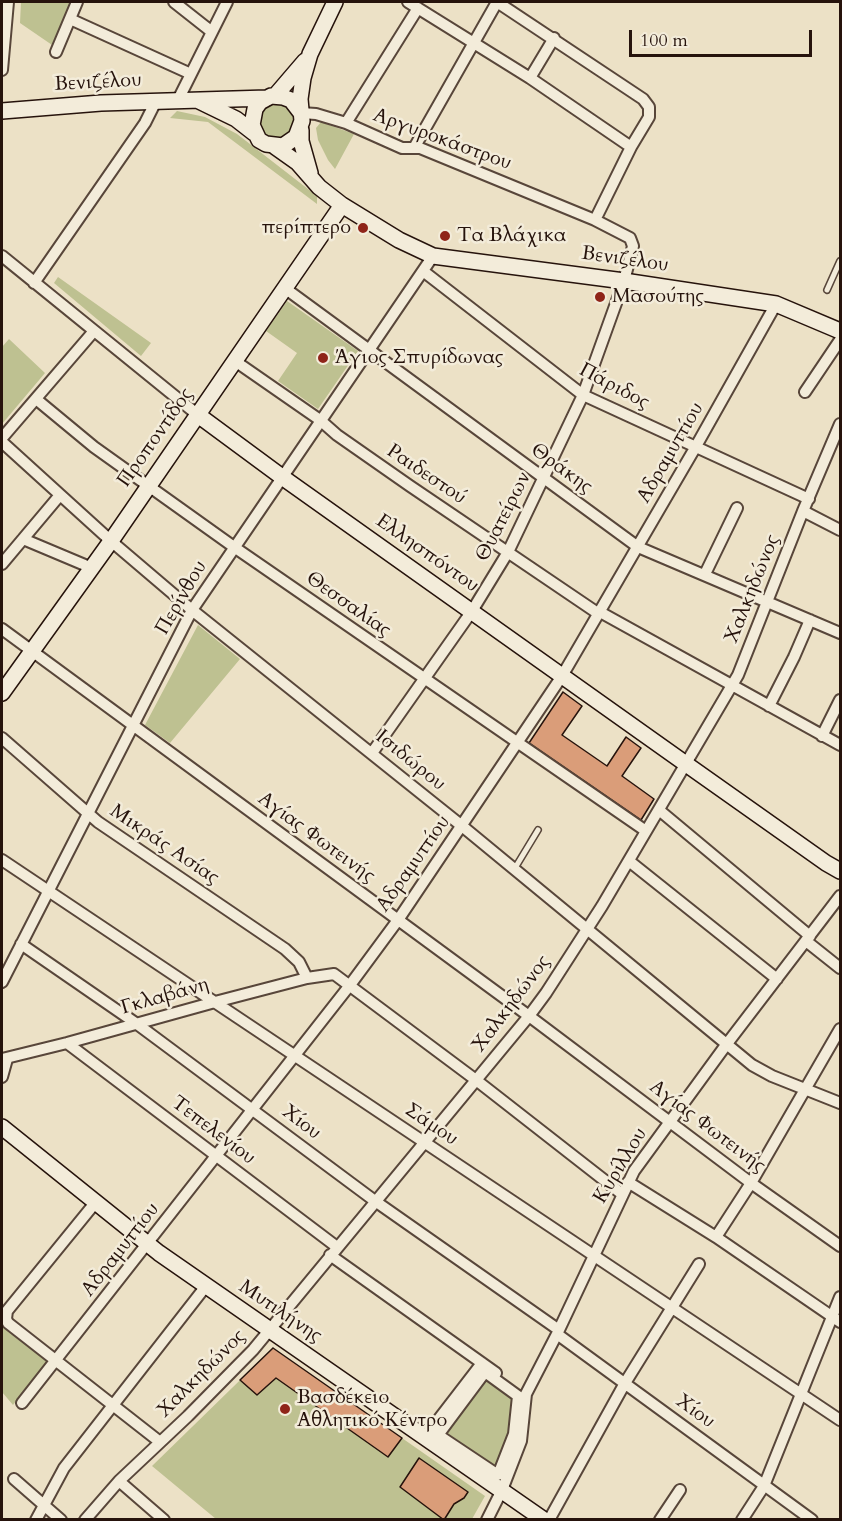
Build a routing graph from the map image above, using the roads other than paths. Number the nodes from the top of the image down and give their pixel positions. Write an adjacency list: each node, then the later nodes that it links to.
1 (8, 2): 15 (street)
2 (77, 2): 9 (street)
3 (174, 2): 10 (street)
4 (227, 2): 10 (street)
5 (335, 2): 14 (street)
6 (408, 2): 8 (street)
7 (497, 2): 11 (street); 12 (street)
8 (418, 8): 12 (street); 24 (street)
9 (70, 19): 13 (street); 16 (street)
10 (212, 32): 16 (street)
11 (554, 38): 17 (street); 28 (street)
12 (474, 43): 17 (street); 29 (street)
13 (56, 52)
14 (310, 54): 18 (street); 23 (street)
15 (2, 70)
16 (191, 74): 19 (street)
17 (530, 78): 28 (street)
18 (271, 97): 20 (street, Βενιζέλου); 23 (street); 26 (street)
19 (178, 100): 20 (street, Βενιζέλου); 21 (street, Βενιζέλου)
20 (197, 100): 26 (street, Βενιζέλου)
21 (156, 101): 22 (street, Βενιζέλου); 39 (street)
22 (2, 111)
23 (301, 113): 24 (street, Αργυροκάστρου); 25 (street)
24 (346, 123): 29 (street, Αργυροκάστρου)
25 (300, 130): 27 (street); 30 (street)
26 (254, 133): 27 (street)
27 (274, 146): 30 (street, Βενιζέλου)
28 (631, 147): 32 (street)
29 (414, 148): 32 (street, Αργυροκάστρου)
30 (313, 180): 31 (street, Βενιζέλου)
31 (342, 205): 35 (street, Βενιζέλου); 40 (street, Προποντίδος)
32 (596, 220): 33 (street, Αργυροκάστρου)
33 (632, 241): 38 (street, Θυατείρων)
34 (2, 256): 39 (street, Ελλησπόντου)
35 (433, 256): 37 (street, Περίνθου); 38 (street, Βενιζέλου)
36 (840, 261): 41 (lane)
37 (423, 271): 46 (street, Περίνθου); 49 (street, Πάριδος)
38 (624, 281): 42 (street, Βενιζέλου); 49 (street, Θυατείρων)
39 (34, 283): 43 (street, Ελλησπόντου)
40 (286, 289): 46 (street, Θράκης); 47 (street, Προποντίδος)
41 (827, 290)
42 (776, 304): 44 (street, Βενιζέλου); 55 (street, Αδραμυττίου)
43 (94, 330): 50 (street); 51 (street, Ελλησπόντου)
44 (840, 331)
45 (840, 340): 48 (street)
46 (369, 349): 52 (street, Περίνθου); 57 (street, Θράκης)
47 (235, 361): 51 (street, Προποντίδος); 52 (street, Ραιδεστού)
48 (805, 392)
49 (583, 395): 55 (street, Πάριδος); 57 (street, Θυατείρων)
50 (36, 399): 54 (street); 58 (street, Θεσσαλίας)
51 (198, 415): 56 (street, Ελλησπόντου); 58 (street, Προποντίδος)
52 (320, 420): 56 (street, Περίνθου); 69 (street, Ραιδεστού)
53 (840, 424): 60 (street, Χαλκηδώνος)
54 (2, 440): 59 (street, Ισιδώρου)
55 (695, 448): 60 (street, Πάριδος); 67 (street, Αδραμυττίου)
56 (282, 477): 66 (street, Περίνθου); 75 (street, Ελλησπόντου)
57 (544, 479): 67 (street, Θράκης); 69 (street, Θυατείρων)
58 (148, 487): 65 (street, Προποντίδος); 66 (street, Θεσσαλίας)
59 (60, 495): 64 (street); 65 (street, Ισιδώρου)
60 (809, 500): 62 (street, Χαλκηδώνος)
61 (737, 508): 72 (street)
62 (803, 511): 63 (street); 73 (street, Χαλκηδώνος)
63 (840, 530)
64 (23, 539): 68 (street); 71 (street)
65 (111, 541): 71 (street, Προποντίδος); 74 (street, Ισιδώρου)
66 (234, 547): 74 (street, Περίνθου); 82 (street, Θεσσαλίας)
67 (638, 547): 72 (street, Θράκης); 76 (street, Αδραμυττίου)
68 (6, 551): 70 (street)
69 (508, 552): 75 (street, Θυατείρων); 76 (street, Ραιδεστού)
70 (2, 564)
71 (92, 568): 80 (street, Προποντίδος)
72 (705, 574): 73 (street, Θράκης)
73 (768, 601): 77 (street, Θράκης); 83 (street, Χαλκηδώνος)
74 (192, 610): 87 (street, Περίνθου); 92 (street, Ισιδώρου)
75 (472, 611): 81 (street, Ελλησπόντου); 82 (street, Θυατείρων)
76 (600, 613): 81 (street, Αδραμυττίου); 83 (street, Ραιδεστού)
77 (810, 620): 79 (street, Θράκης); 86 (street)
78 (2, 629): 80 (street, Αγίας Φωτεινής)
79 (840, 633)
80 (32, 652): 84 (street, Προποντίδος); 87 (street, Αγίας Φωτεινής)
81 (562, 676): 90 (street, Αδραμυττίου); 93 (street, Ελλησπόντου)
82 (425, 679): 90 (street, Θεσσαλίας); 92 (street, Θυατείρων)
83 (732, 686): 86 (street, Ραιδεστού); 93 (street, Χαλκηδώνος)
84 (2, 693)
85 (840, 700): 88 (street)
86 (769, 706): 88 (street, Ραιδεστού)
87 (134, 726): 95 (street, Περίνθου); 105 (street, Αγίας Φωτεινής)
88 (822, 736): 91 (street, Ραιδεστού)
89 (2, 738): 95 (street, Μικράς Ασίας)
90 (518, 743): 96 (street, Αδραμυττίου); 98 (street, Θεσσαλίας)
91 (840, 745)
92 (372, 753): 96 (street, Ισιδώρου)
93 (686, 764): 94 (street, Χαλκηδώνος); 102 (street, Ελλησπόντου)
94 (659, 810): 98 (street, Χαλκηδώνος); 107 (street)
95 (88, 814): 103 (street, Περίνθου); 111 (street, Μικράς Ασίας)
96 (462, 826): 101 (street, Ισιδώρου); 105 (street, Αδραμυττίου)
97 (538, 830): 101 (lane)
98 (646, 831): 100 (street, Χαλκηδώνος)
99 (2, 860): 103 (street, Σάμου)
100 (629, 861): 106 (street, Χαλκηδώνος); 112 (street)
101 (514, 870): 106 (street, Ισιδώρου)
102 (840, 871)
103 (48, 890): 108 (street, Περίνθου); 115 (street, Σάμου)
104 (840, 896): 107 (street, Κυρίλλου)
105 (398, 920): 114 (street, Αδραμυττίου); 116 (street, Αγίας Φωτεινής)
106 (587, 930): 116 (street, Χαλκηδώνος); 120 (street, Ισιδώρου)
107 (808, 939): 110 (street); 112 (street, Κυρίλλου)
108 (21, 944): 109 (street, Περίνθου); 117 (street, Χίου)
109 (7, 959): 113 (street, Περίνθου)
110 (840, 968)
111 (307, 978): 114 (street, Γκλαβάνη); 115 (street, Γκλαβάνη)
112 (777, 979): 120 (street, Κυρίλλου)
113 (2, 982)
114 (350, 985): 121 (street, Αδραμυττίου); 124 (street)
115 (215, 1002): 117 (street, Γκλαβάνη); 121 (street, Σάμου)
116 (529, 1016): 124 (street, Χαλκηδώνος); 128 (street, Αγίας Φωτεινής)
117 (137, 1023): 119 (street, Γκλαβάνη); 127 (street, Χίου)
118 (840, 1029): 125 (street)
119 (67, 1043): 122 (street, Γκλαβάνη); 131 (street, Τεπελενίου)
120 (726, 1045): 125 (street, Ισιδώρου); 128 (street, Κυρίλλου)
121 (296, 1055): 127 (street, Αδραμυττίου); 130 (street, Σάμου)
122 (4, 1059): 123 (street, Γκλαβάνη)
123 (2, 1077)
124 (476, 1080): 130 (street, Χαλκηδώνος); 134 (street)
125 (806, 1089): 126 (street, Ισιδώρου); 133 (street)
126 (840, 1103)
127 (253, 1110): 131 (street, Αδραμυττίου); 135 (street, Χίου)
128 (670, 1121): 132 (street, Κυρίλλου); 133 (street, Αγίας Φωτεινής)
129 (2, 1127): 136 (street, Μυτιλήνης)
130 (424, 1142): 135 (street, Χαλκηδώνος); 141 (street, Σάμου)
131 (217, 1156): 138 (street, Αδραμυττίου); 140 (street, Τεπελενίου)
132 (628, 1182): 134 (street, Κυρίλλου); 137 (street)
133 (751, 1183): 137 (street); 139 (street, Αγίας Φωτεινής)
134 (622, 1194): 141 (street, Κυρίλλου)
135 (375, 1201): 140 (street, Χαλκηδώνος); 148 (street, Χίου)
136 (95, 1203): 138 (street, Μυτιλήνης); 149 (street)
137 (716, 1237): 146 (street)
138 (148, 1245): 143 (street, Μυτιλήνης); 149 (street, Αδραμυττίου)
139 (840, 1246)
140 (333, 1251): 147 (street, Χαλκηδώνος); 150 (street, Τεπελενίου)
141 (594, 1255): 145 (street, Σάμου); 148 (street, Κυρίλλου)
142 (699, 1264): 145 (street)
143 (206, 1286): 147 (street, Μυτιλήνης); 155 (street)
144 (840, 1297): 146 (street)
145 (671, 1307): 151 (street); 153 (street, Σάμου)
146 (836, 1320): 153 (street)
147 (270, 1330): 157 (street, Μυτιλήνης); 158 (street, Χαλκηδώνος)
148 (558, 1332): 151 (street, Χίου); 152 (street, Κυρίλλου)
149 (56, 1360): 154 (street, Αδραμυττίου); 155 (street)
150 (482, 1363): 152 (street, Τεπελενίου); 157 (street)
151 (625, 1383): 161 (street, Χίου); 171 (street)
152 (526, 1394): 162 (street, Κυρίλλου)
153 (801, 1394): 156 (street, Σάμου); 161 (street)
154 (22, 1403)
155 (112, 1404): 158 (street); 164 (street)
156 (840, 1420)
157 (432, 1436): 157 (street); 162 (street, Μυτιλήνης)
158 (160, 1442): 160 (street, Χαλκηδώνος)
159 (14, 1479): 164 (street)
160 (119, 1481): 167 (street, Χαλκηδώνος); 168 (street)
161 (765, 1486): 173 (street); 174 (street, Χίου)
162 (502, 1490): 169 (street, Κυρίλλου); 170 (street, Μυτιλήνης)
163 (680, 1490): 172 (street)
164 (44, 1505): 165 (street); 166 (street)
165 (36, 1520)
166 (61, 1520)
167 (84, 1520)
168 (164, 1520)
169 (487, 1520)
170 (544, 1520)
171 (549, 1520)
172 (660, 1520)
173 (742, 1520)
174 (812, 1520)

